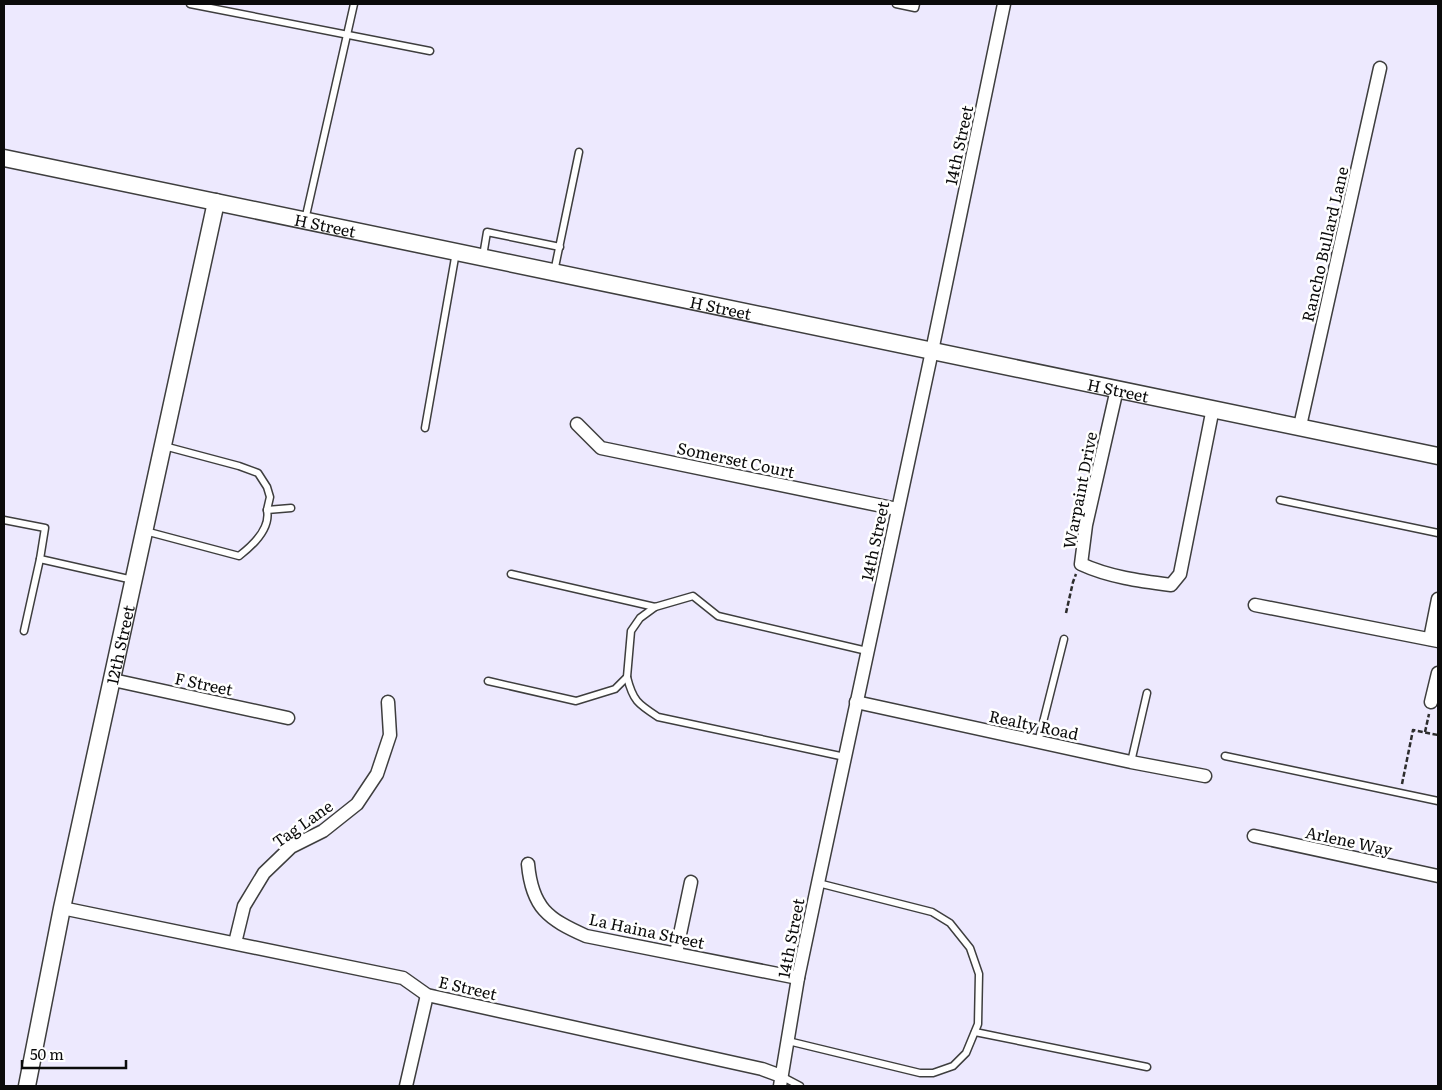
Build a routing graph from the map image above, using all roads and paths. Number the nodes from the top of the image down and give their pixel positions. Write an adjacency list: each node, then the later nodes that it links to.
1 (190, 4): 6 (lane)
2 (354, 4): 6 (lane)
3 (896, 4): 4 (lane)
4 (916, 4)
5 (1004, 4): 17 (street, 14th Street)
6 (347, 36): 7 (lane); 12 (lane)
7 (430, 51)
8 (1380, 68): 21 (street, Rancho Bullard Lane)
9 (579, 152): 13 (lane)
10 (4, 158): 11 (street, H Street)
11 (216, 202): 12 (street, H Street); 23 (street, 12th Street)
12 (305, 221): 14 (street, H Street)
13 (560, 247): 15 (lane); 16 (lane)
14 (456, 252): 15 (street, H Street); 22 (lane)
15 (482, 258): 16 (street, H Street)
16 (554, 273): 17 (street, H Street)
17 (932, 351): 18 (street, H Street); 28 (street, 14th Street)
18 (1117, 388): 19 (street, H Street); 33 (street, Warpaint Drive)
19 (1213, 408): 21 (street, H Street); 33 (street, Warpaint Drive)
20 (576, 424): 28 (street, Somerset Court)
21 (1300, 426): 24 (street, H Street)
22 (425, 428)
23 (163, 446): 27 (lane); 30 (street, 12th Street)
24 (1438, 456)
25 (1280, 500): 31 (lane)
26 (291, 508): 27 (lane)
27 (267, 510): 30 (lane)
28 (897, 510): 43 (street, 14th Street)
29 (4, 520): 32 (lane)
30 (145, 531): 35 (street, 12th Street)
31 (1438, 533)
32 (40, 560): 35 (lane); 40 (lane)
33 (1081, 564): 39 (path)
34 (511, 574): 38 (lane)
35 (134, 580): 46 (street, 12th Street)
36 (1438, 599): 42 (street)
37 (1255, 605): 42 (street)
38 (655, 607): 43 (lane); 45 (lane)
39 (1066, 613)
40 (24, 631)
41 (1064, 638): 55 (lane)
42 (1434, 640)
43 (867, 651): 50 (street, 14th Street)
44 (1438, 673): 51 (street)
45 (627, 677): 47 (lane); 57 (lane)
46 (113, 680): 52 (street, F Street); 67 (street, 12th Street)
47 (488, 681)
48 (1147, 693): 58 (lane)
49 (388, 702): 68 (street, Tag Lane)
50 (856, 702): 55 (street, Realty Road); 57 (street, 14th Street)
51 (1431, 702): 53 (path)
52 (288, 718)
53 (1426, 732): 54 (path); 60 (path)
54 (1438, 735)
55 (1038, 742): 58 (street, Realty Road)
56 (1225, 756): 60 (lane)
57 (845, 758): 66 (street, 14th Street)
58 (1131, 762): 59 (street, Realty Road)
59 (1205, 776)
60 (1400, 793): 61 (lane)
61 (1438, 801)
62 (1254, 836): 64 (street, Arlene Way)
63 (528, 864): 69 (street, La Haina Street)
64 (1438, 876)
65 (691, 882): 69 (street)
66 (818, 883): 70 (street, 14th Street); 72 (lane)
67 (62, 908): 68 (street, E Street); 76 (street, 12th Street)
68 (235, 943): 71 (street, E Street)
69 (676, 953): 70 (street, La Haina Street)
70 (798, 978): 73 (street, 14th Street)
71 (427, 995): 75 (street, E Street); 77 (street)
72 (975, 1032): 73 (lane); 74 (lane)
73 (788, 1041): 75 (street, 14th Street)
74 (1147, 1066)
75 (780, 1081): 78 (lane)
76 (27, 1086)
77 (406, 1086)
78 (800, 1086)

